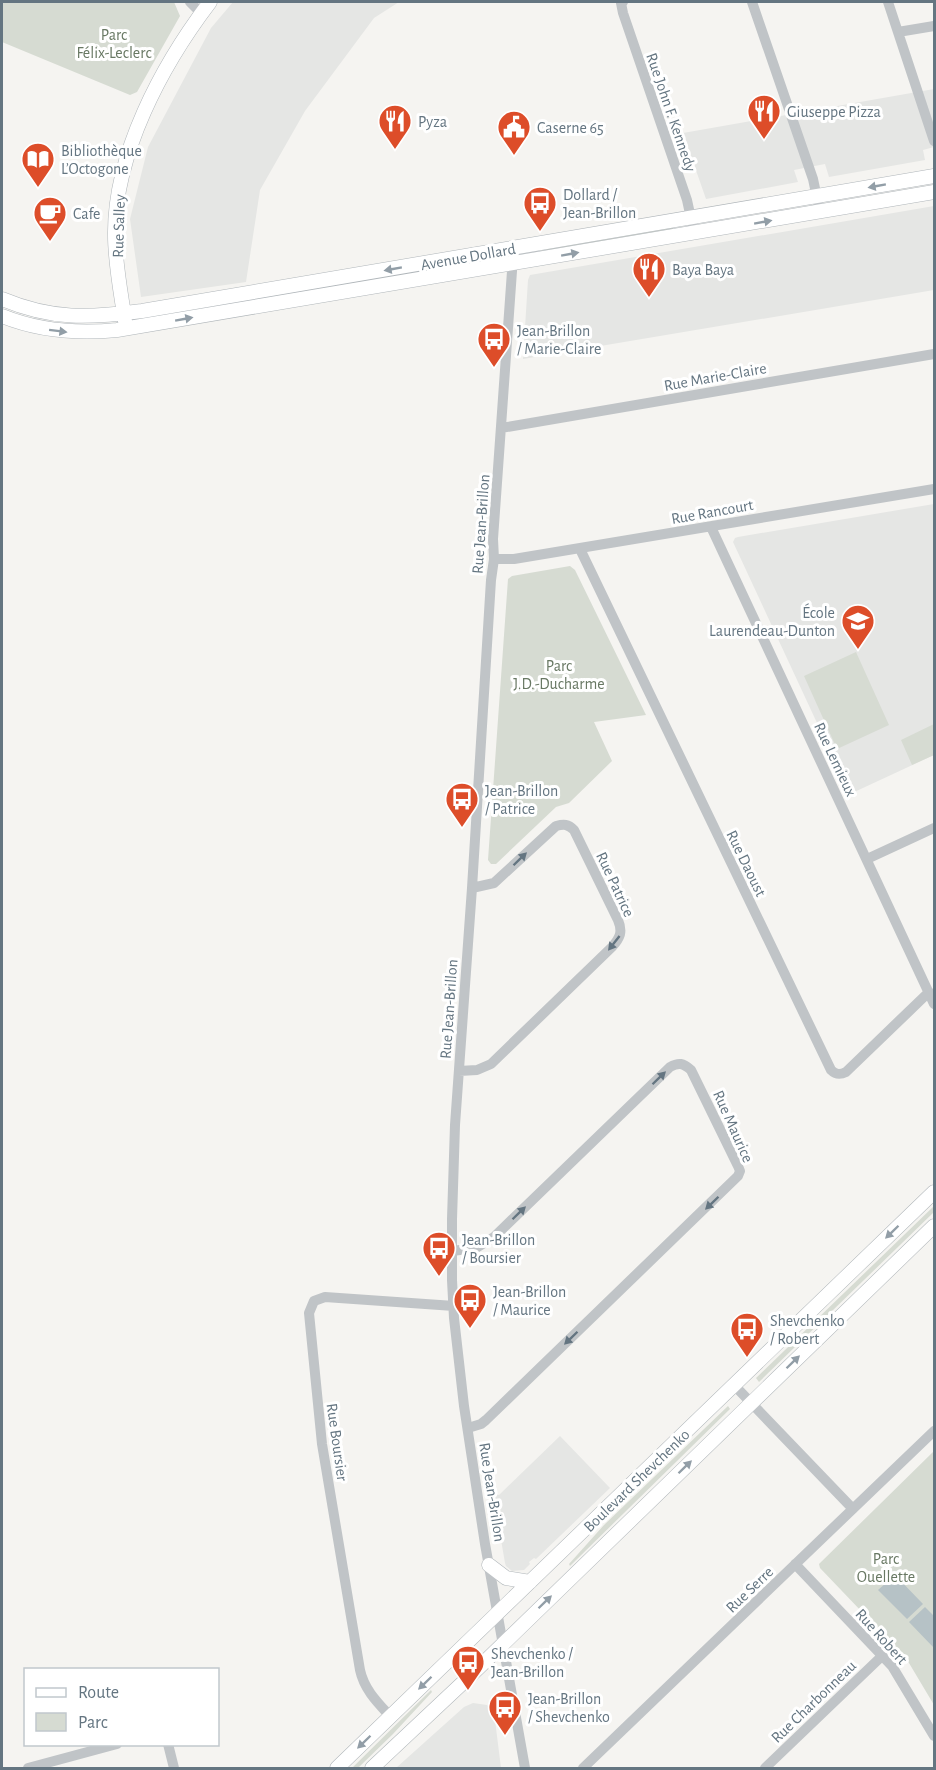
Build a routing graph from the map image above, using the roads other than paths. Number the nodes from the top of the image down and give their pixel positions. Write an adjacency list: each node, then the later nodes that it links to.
1 (190, 2): 6 (street)
2 (210, 2): 6 (street, Rue Salley)
3 (623, 2): 14 (street, Rue John F. Kennedy)
4 (752, 2): 12 (street)
5 (888, 2): 8 (street)
6 (201, 13): 19 (street, Rue Salley)
7 (934, 26): 8 (street)
8 (898, 32): 9 (street)
9 (934, 141)
10 (934, 176): 12 (street, Avenue Dollard, one-way to 12)
11 (934, 192): 13 (street, Avenue Dollard)
12 (817, 196): 13 (street); 14 (street, Avenue Dollard)
13 (820, 212): 15 (street, Avenue Dollard, one-way to 13)
14 (691, 217): 15 (street, Rue John F. Kennedy); 16 (street, Avenue Dollard)
15 (693, 233): 17 (street, Avenue Dollard, one-way to 15)
16 (513, 248): 17 (street, Rue Jean-Brillon); 19 (street, Avenue Dollard, one-way to 19)
17 (513, 264): 21 (street, Avenue Dollard, one-way to 17); 23 (street, Rue Jean-Brillon)
18 (2, 299): 19 (street, Avenue Dollard)
19 (124, 314): 21 (street, Rue Salley)
20 (2, 316): 21 (street, Avenue Dollard, one-way to 21)
21 (126, 329)
22 (934, 354): 23 (street, Rue Marie-Claire)
23 (501, 428): 27 (street, Rue Jean-Brillon)
24 (934, 489): 25 (street, Rue Rancourt)
25 (711, 527): 26 (street, Rue Rancourt); 29 (street, Rue Lemieux)
26 (580, 549): 27 (street, Rue Rancourt); 31 (street, Rue Daoust)
27 (494, 559): 30 (street, Rue Jean-Brillon)
28 (934, 828): 29 (street)
29 (867, 859): 31 (street, Rue Lemieux)
30 (472, 888): 33 (street, Rue Jean-Brillon); 33 (street, Rue Patrice, one-way to 33)
31 (929, 992): 32 (street, Rue Lemieux)
32 (934, 1004)
33 (459, 1071): 36 (street, Rue Jean-Brillon)
34 (934, 1192): 38 (street, Boulevard Shevchenko, one-way to 38)
35 (934, 1226): 39 (street, Boulevard Shevchenko, one-way to 35)
36 (452, 1251): 37 (street, Rue Jean-Brillon); 40 (street, Rue Maurice, one-way to 40)
37 (454, 1305): 40 (street, Rue Jean-Brillon); 49 (street, Rue Boursier)
38 (734, 1385): 39 (street); 45 (street, Boulevard Shevchenko)
39 (751, 1403): 42 (street); 47 (street, Boulevard Shevchenko, one-way to 39)
40 (468, 1428): 44 (street, Rue Jean-Brillon)
41 (934, 1431): 42 (street, Rue Serre)
42 (853, 1509): 43 (street, Rue Serre)
43 (795, 1564): 48 (street, Rue Robert); 58 (street, Rue Serre)
44 (489, 1565): 45 (street); 46 (street, Rue Jean-Brillon)
45 (530, 1582): 46 (street, Boulevard Shevchenko)
46 (497, 1614): 47 (street, Rue Jean-Brillon); 49 (street, Boulevard Shevchenko, one-way to 49)
47 (503, 1643): 56 (street, Boulevard Shevchenko); 57 (street, Rue Jean-Brillon)
48 (882, 1656): 50 (street, Rue Robert); 59 (street, Rue Charbonneau)
49 (390, 1716): 55 (street, Boulevard Shevchenko, one-way to 55)
50 (934, 1736)
51 (110, 1746): 53 (street)
52 (168, 1746): 54 (street)
53 (28, 1768)
54 (174, 1768)
55 (337, 1768)
56 (372, 1768)
57 (525, 1768)
58 (583, 1768)
59 (765, 1768)

